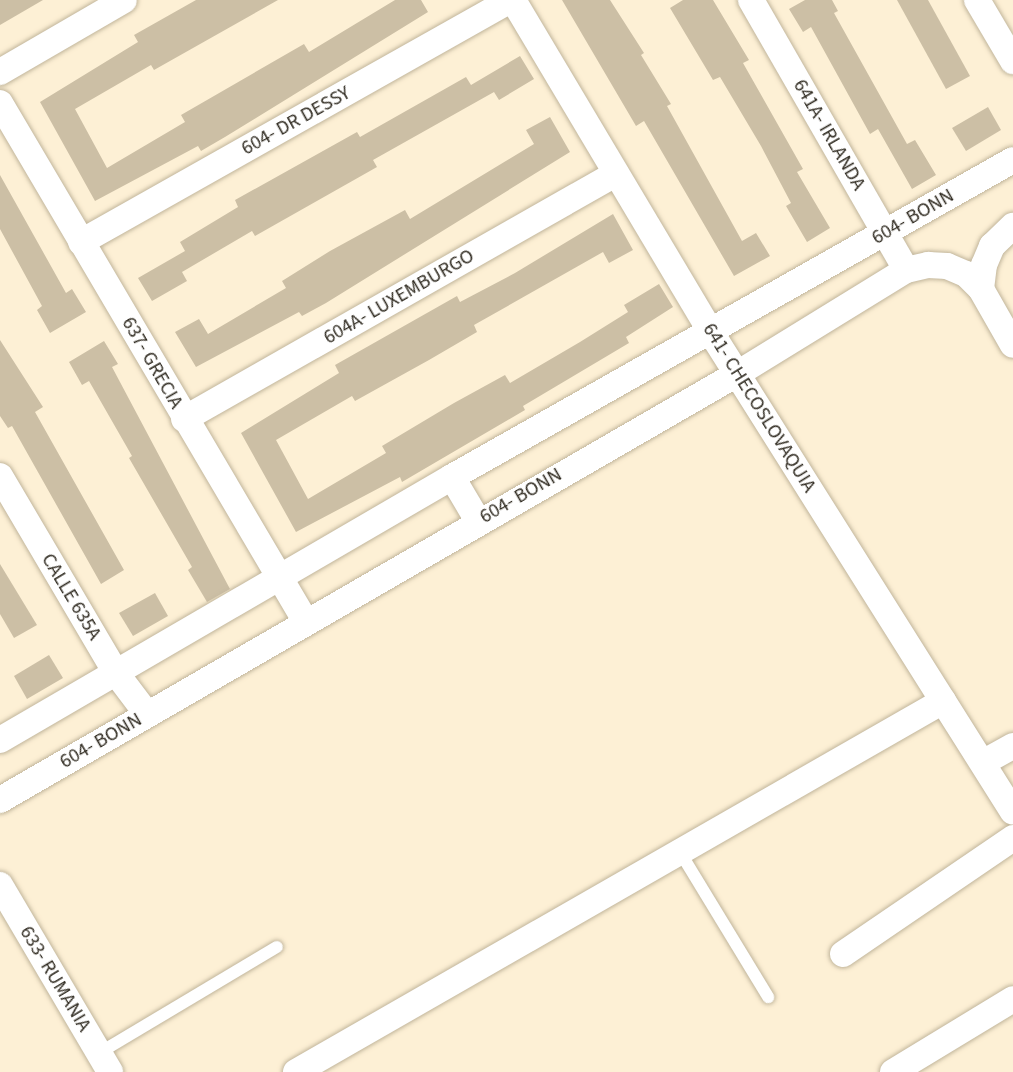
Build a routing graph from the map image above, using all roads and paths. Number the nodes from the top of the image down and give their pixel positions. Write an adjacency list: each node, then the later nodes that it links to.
1 (124, 0): 6 (street)
2 (512, 0): 9 (street, 641- CHECOSLOVAQUIA); 12 (street, 604- DR DESSY)
3 (751, 0): 11 (street, 641A- IRLANDA)
4 (977, 0): 5 (street)
5 (1013, 61)
6 (0, 72)
7 (0, 103): 12 (street, 637- GRECIA)
8 (1013, 160): 11 (street, 604- BONN)
9 (614, 175): 15 (street, 641- CHECOSLOVAQUIA); 18 (street, 604A- LUXEMBURGO)
10 (1013, 226): 14 (street)
11 (886, 232): 13 (street, 641A- IRLANDA); 15 (street, 604- BONN)
12 (81, 242): 18 (street, 637- GRECIA)
13 (906, 270): 14 (street, 604- BONN); 17 (street, 604- BONN)
14 (981, 289): 16 (street)
15 (710, 332): 17 (street, 641- CHECOSLOVAQUIA); 20 (street, 604- BONN)
16 (1013, 345)
17 (737, 374): 21 (street, 604- BONN); 25 (street, 641- CHECOSLOVAQUIA)
18 (184, 419): 22 (street, 637- GRECIA)
19 (0, 476): 24 (street, CALLE 635A)
20 (452, 477): 21 (street); 22 (street, 604- BONN)
21 (478, 521): 23 (street, 604- BONN)
22 (278, 580): 23 (street, 637- GRECIA); 24 (street, 604- BONN)
23 (306, 622): 26 (street, 604- BONN)
24 (116, 673): 26 (street, CALLE 635A); 27 (street, 604- BONN)
25 (943, 701): 29 (street, 641- CHECOSLOVAQUIA); 33 (street)
26 (147, 714): 30 (street, 604- BONN)
27 (0, 740)
28 (1013, 746): 29 (street)
29 (984, 762): 31 (street, 641- CHECOSLOVAQUIA)
30 (0, 800)
31 (1013, 812)
32 (1013, 838): 36 (street)
33 (680, 852): 37 (lane); 41 (street)
34 (0, 885): 39 (street, 633- RUMANIA)
35 (276, 947): 39 (lane)
36 (843, 954)
37 (768, 997)
38 (1013, 999): 40 (street)
39 (105, 1063)
40 (924, 1064): 42 (street)
41 (296, 1072)
42 (893, 1072)

